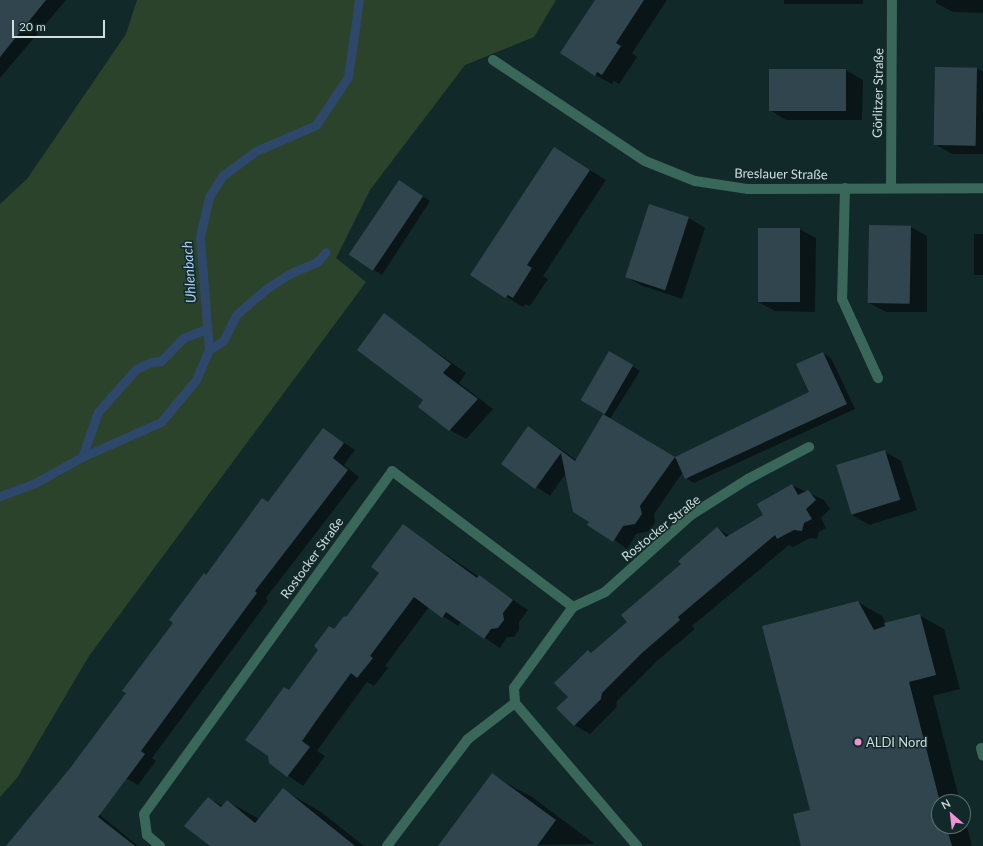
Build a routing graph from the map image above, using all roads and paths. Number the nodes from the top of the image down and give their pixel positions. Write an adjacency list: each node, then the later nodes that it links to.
1 (892, 0): 3 (street, Görlitzer Straße)
2 (493, 60): 4 (street, Breslauer Straße)
3 (891, 186): 4 (street, Breslauer Straße); 5 (street, Breslauer Straße)
4 (845, 188): 6 (street)
5 (983, 188)
6 (878, 378)
7 (809, 447): 8 (street, Rostocker Straße)
8 (573, 607): 9 (street, Rostocker Straße); 10 (street, Rostocker Straße)
9 (514, 703): 11 (street); 12 (street)
10 (160, 846)
11 (387, 846)
12 (637, 846)

